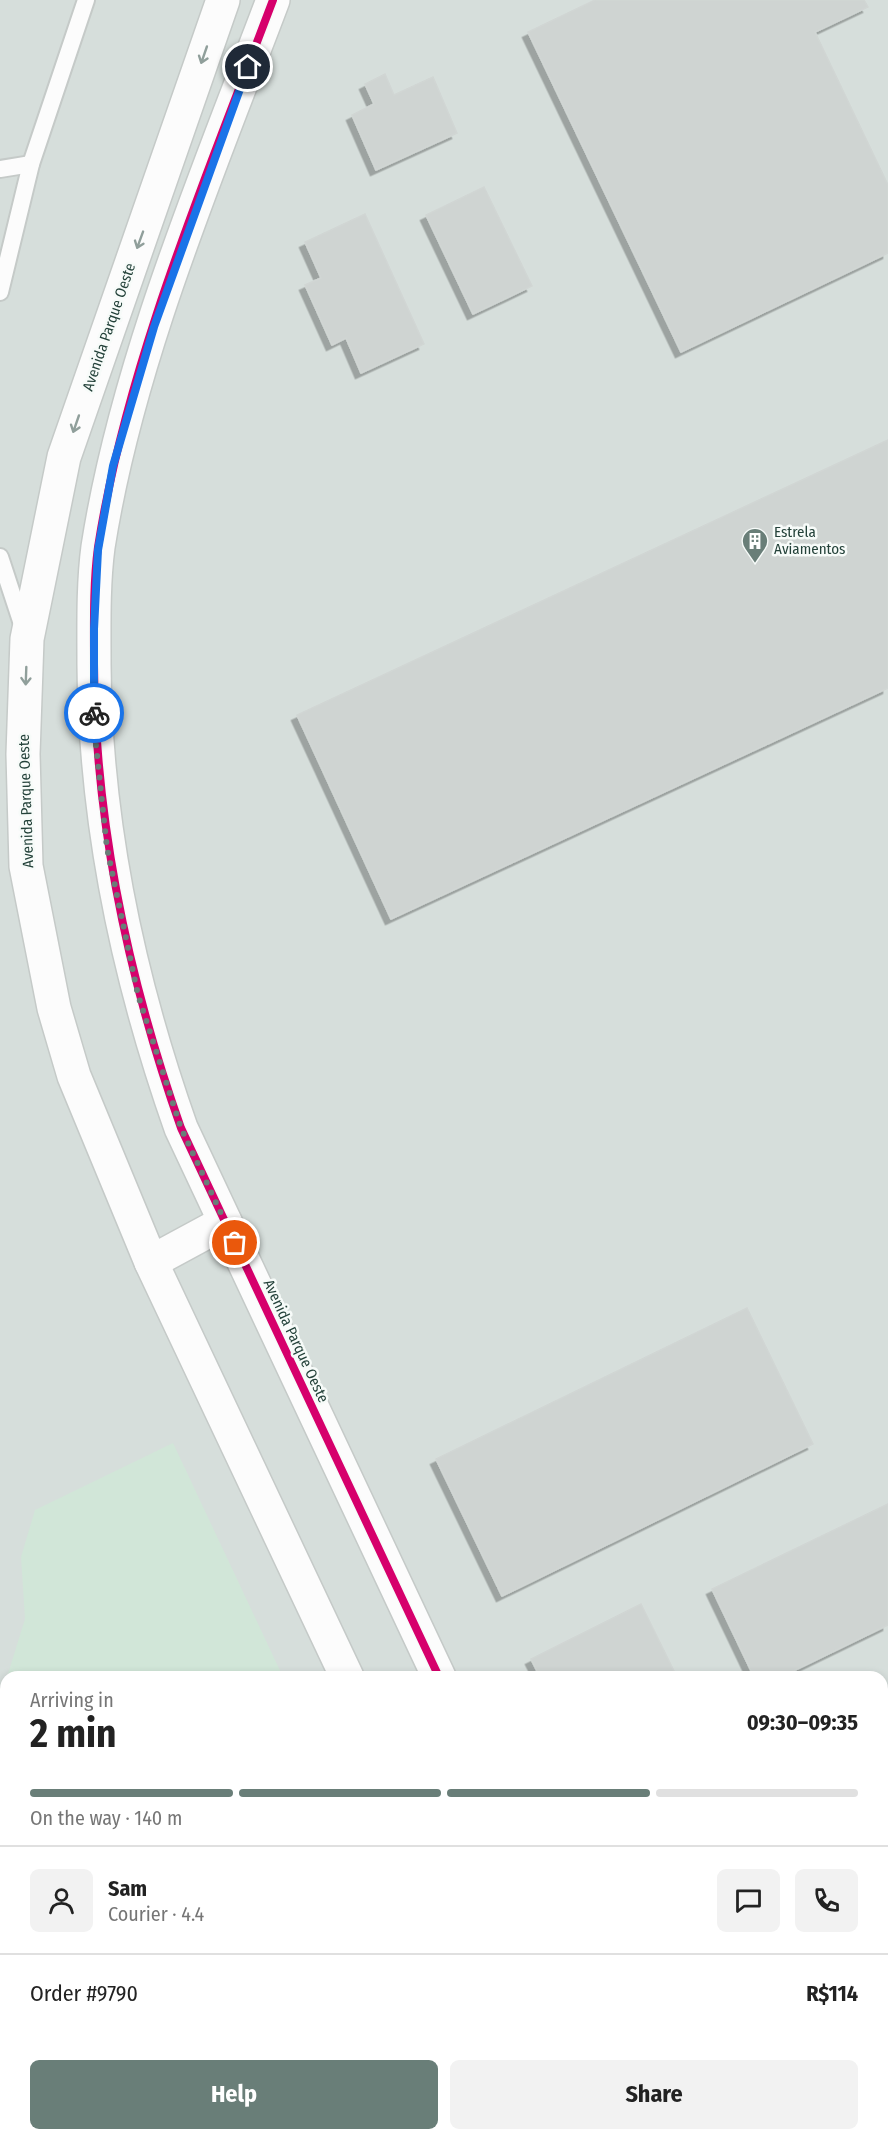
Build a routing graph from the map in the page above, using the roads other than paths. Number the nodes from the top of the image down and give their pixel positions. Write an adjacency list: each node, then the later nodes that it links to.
1 (86, 0): 4 (lane)
2 (223, 0): 8 (street, Avenida Parque Oeste, one-way to 8)
3 (273, 0): 9 (street, Avenida Parque Oeste)
4 (31, 164): 5 (lane); 6 (lane)
5 (0, 169)
6 (0, 292)
7 (0, 557): 8 (lane)
8 (27, 639): 10 (street, Avenida Parque Oeste, one-way to 10)
9 (225, 1222): 10 (street); 12 (street, Avenida Parque Oeste)
10 (151, 1263): 11 (street, Avenida Parque Oeste)
11 (344, 1671)
12 (435, 1671)

